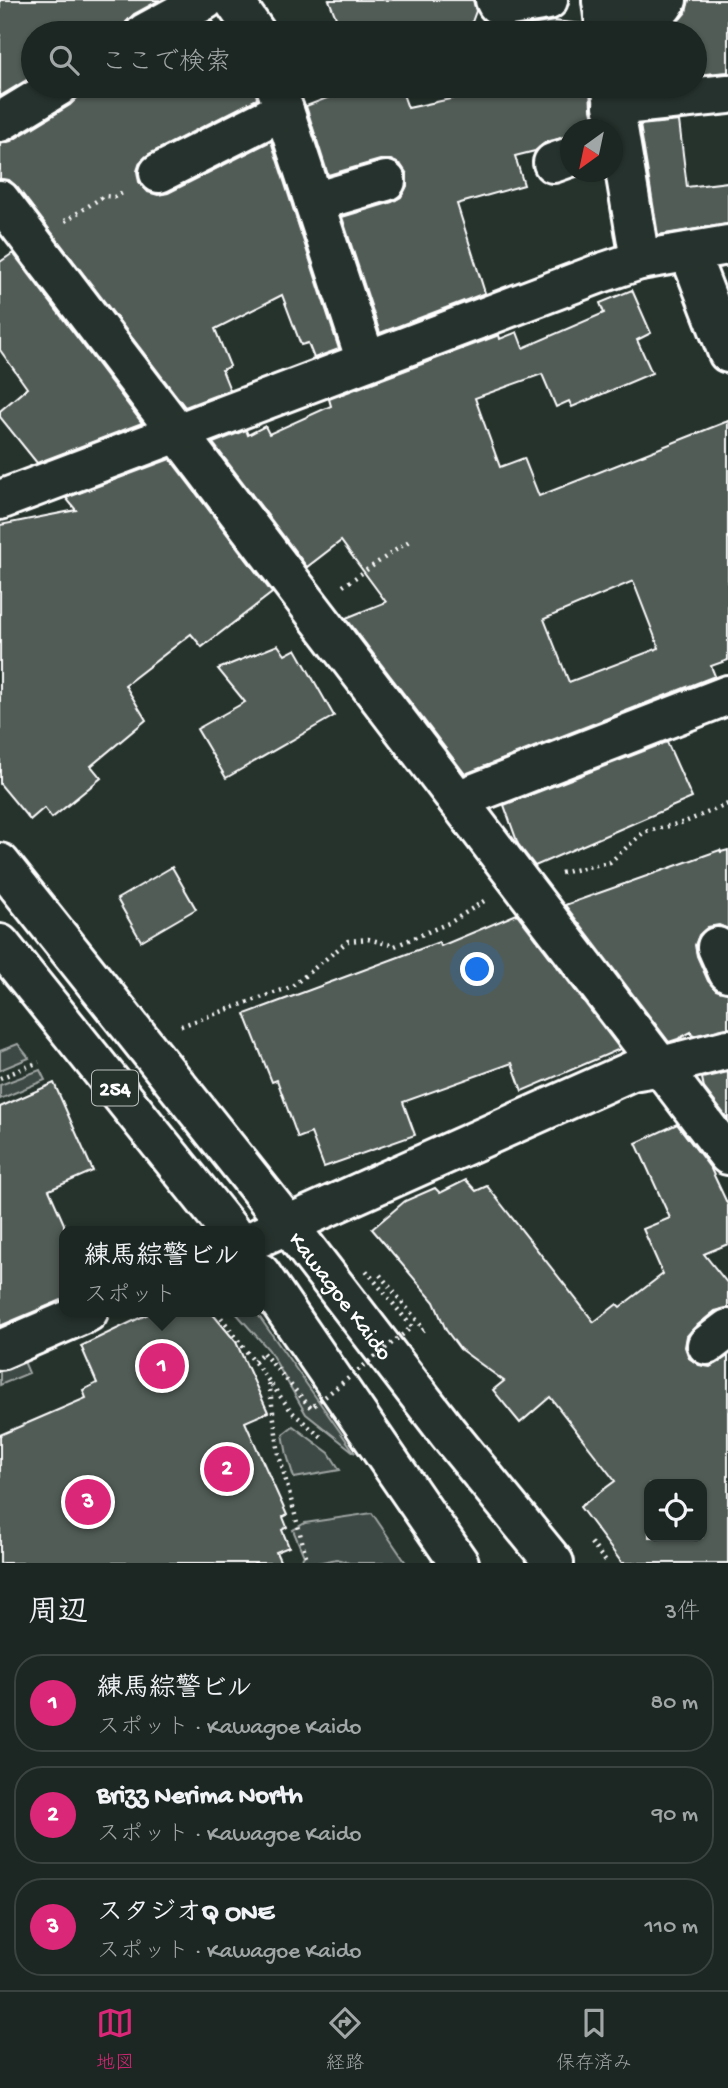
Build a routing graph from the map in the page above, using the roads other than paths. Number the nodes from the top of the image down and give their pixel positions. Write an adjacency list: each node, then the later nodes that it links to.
1 (205, 0): 7 (main road)
2 (233, 0): 8 (main road)
3 (495, 0): 4 (main road)
4 (548, 0)
5 (602, 0): 6 (main road); 9 (main road)
6 (667, 0)
7 (167, 21)
8 (248, 21)
9 (605, 21)
10 (728, 94): 14 (main road)
11 (39, 98): 15 (main road)
12 (278, 98): 17 (main road)
13 (285, 98): 20 (main road)
14 (614, 119)
15 (0, 122)
16 (623, 170): 23 (main road)
17 (159, 173)
18 (386, 181): 20 (main road)
19 (0, 200): 26 (main road)
20 (314, 202): 25 (main road)
21 (728, 245): 22 (main road)
22 (689, 252): 23 (main road); 24 (main road)
23 (639, 260): 25 (main road)
24 (728, 353)
25 (366, 361): 26 (main road)
26 (178, 433): 27 (main road); 29 (main road)
27 (0, 500)
28 (728, 695): 29 (main road)
29 (457, 800): 33 (main road)
30 (0, 863): 36 (main road, Kawagoe Kaido / 254)
31 (0, 944): 35 (main road, 254)
32 (728, 1049): 33 (main road)
33 (662, 1066): 34 (main road); 36 (main road)
34 (728, 1155)
35 (226, 1226)
36 (274, 1231): 41 (main road, Kawagoe Kaido / 254)
37 (265, 1280): 40 (main road)
38 (76, 1317): 39 (main road)
39 (0, 1350)
40 (459, 1563)
41 (554, 1563)

